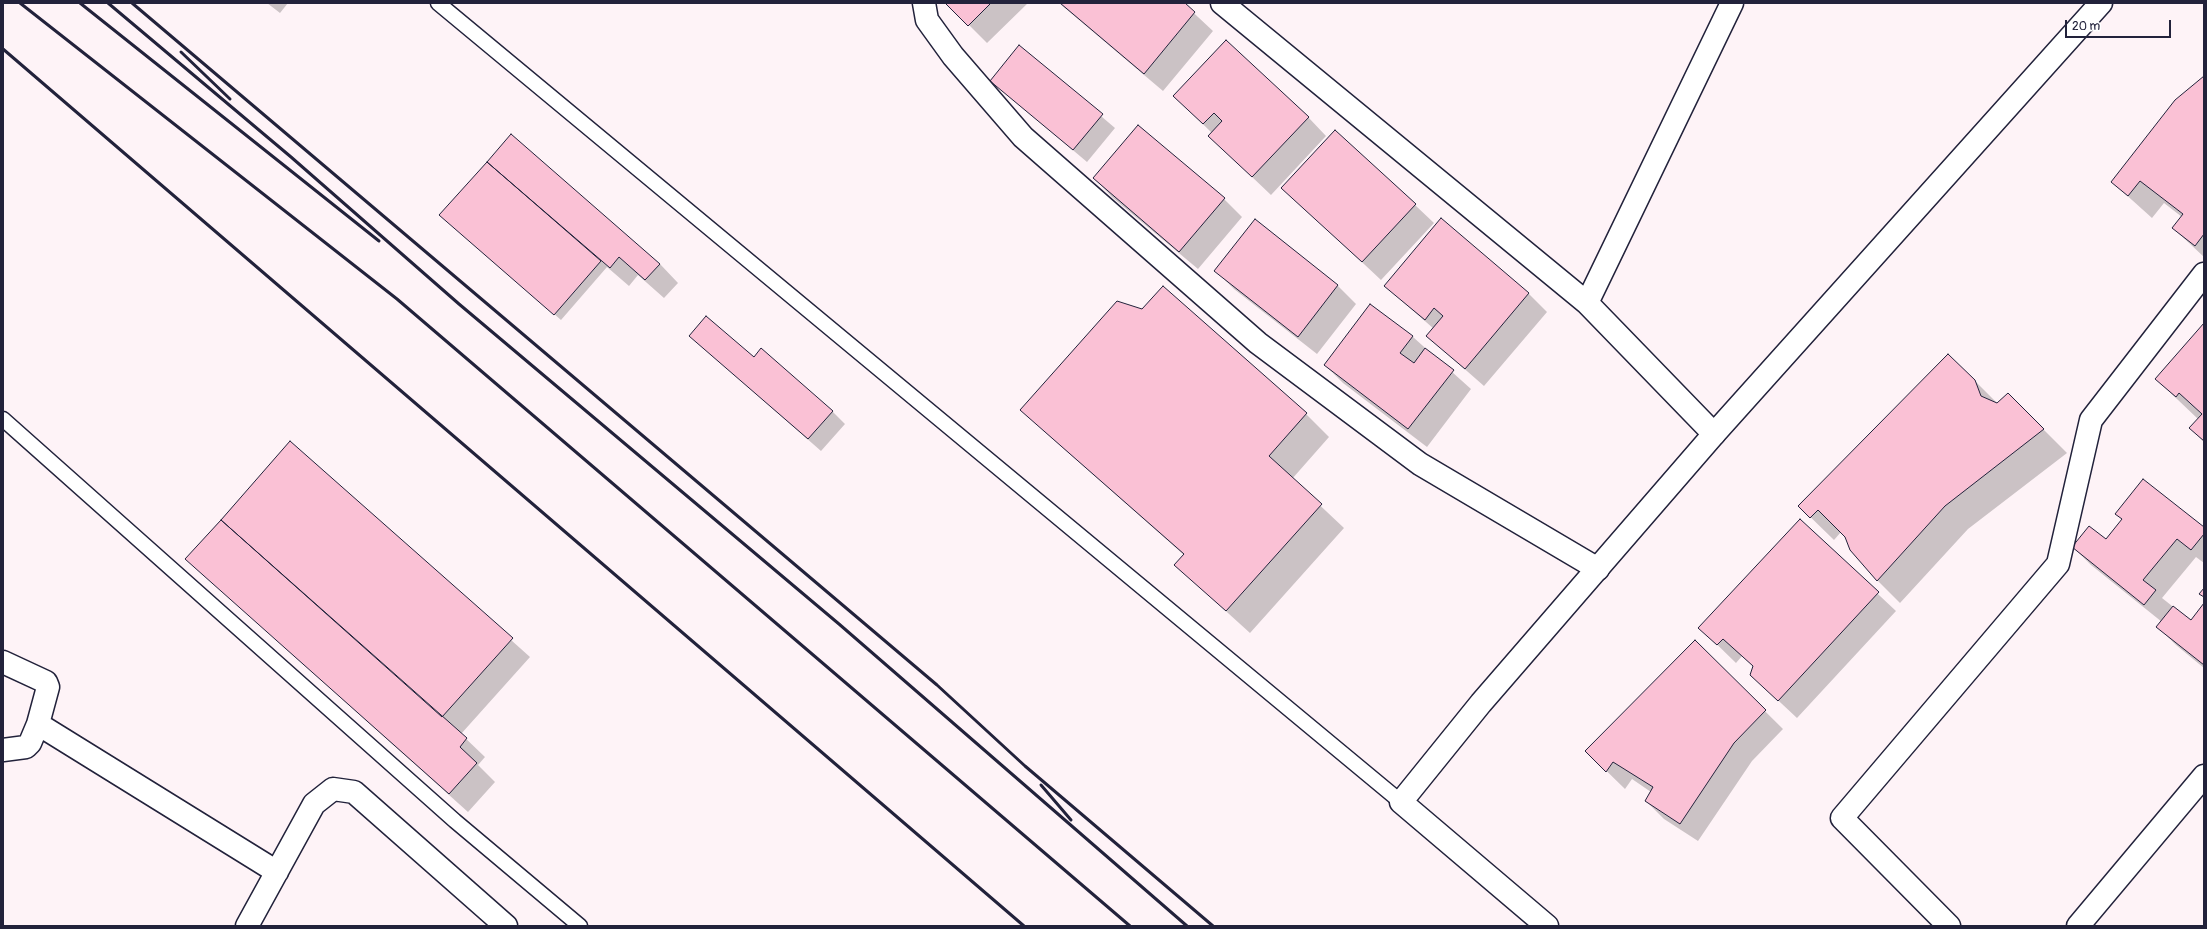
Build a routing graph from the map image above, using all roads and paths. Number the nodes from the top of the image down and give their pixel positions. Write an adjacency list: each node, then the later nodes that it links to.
1 (438, 3): 15 (lane)
2 (924, 3): 10 (street)
3 (1222, 3): 7 (street)
4 (1732, 3): 7 (street)
5 (2101, 3): 9 (street)
6 (2204, 274): 21 (street)
7 (1587, 303): 9 (street)
8 (3, 420): 19 (lane)
9 (1714, 434): 10 (street)
10 (1598, 569): 15 (street)
11 (3, 662): 12 (street)
12 (38, 724): 13 (street); 16 (street)
13 (3, 750)
14 (2204, 776): 22 (street)
15 (1401, 802): 20 (street)
16 (277, 872): 17 (street); 18 (street)
17 (247, 926)
18 (506, 926)
19 (580, 926)
20 (1547, 926)
21 (1949, 926)
22 (2078, 926)

